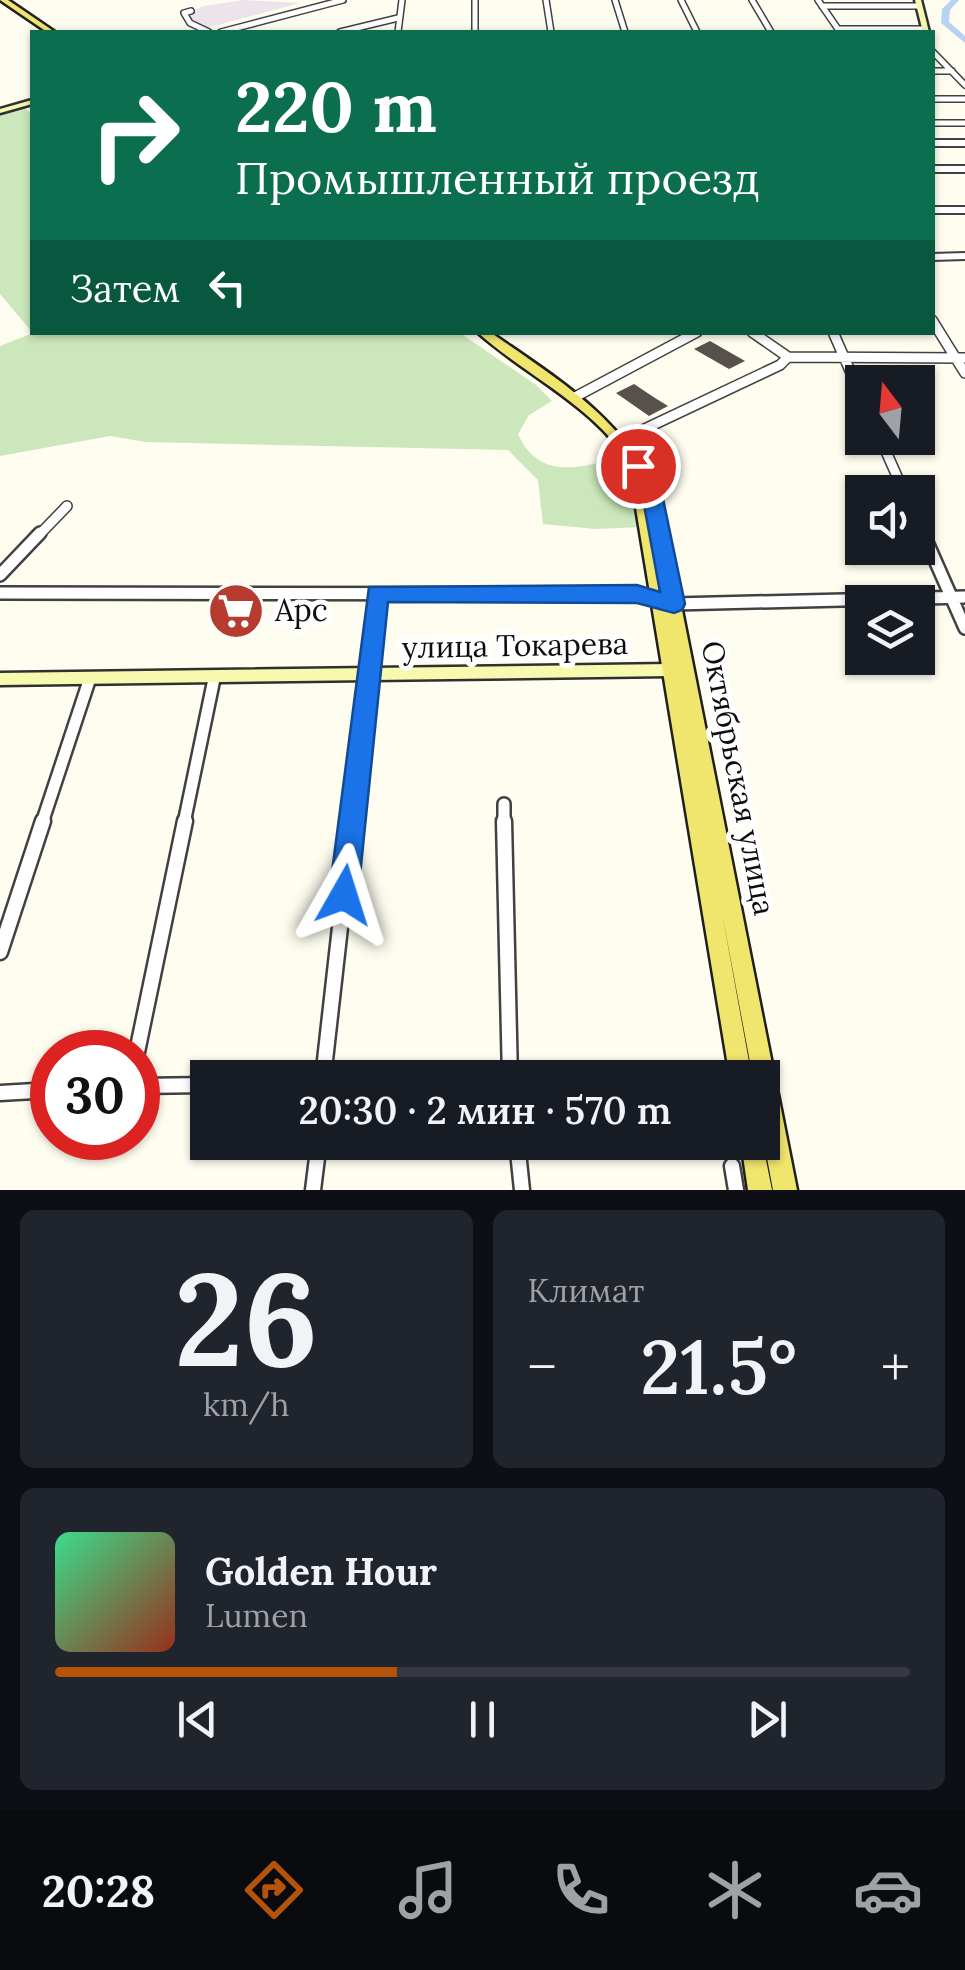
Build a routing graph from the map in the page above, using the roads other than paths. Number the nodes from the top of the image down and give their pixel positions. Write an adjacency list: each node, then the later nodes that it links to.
1 (343, 0): 16 (street)
2 (402, 0): 12 (street)
3 (476, 0): 19 (street)
4 (546, 0): 20 (street)
5 (615, 0): 21 (street)
6 (681, 0): 22 (street)
7 (752, 0): 23 (street)
8 (2, 2): 13 (main road); 14 (main road)
9 (820, 3): 10 (street); 24 (street)
10 (918, 3): 25 (street)
11 (191, 11): 15 (street)
12 (398, 18): 17 (street); 18 (street)
13 (39, 30)
14 (48, 30)
15 (205, 30)
16 (228, 30)
17 (348, 30)
18 (398, 30)
19 (475, 30)
20 (551, 30)
21 (623, 30)
22 (695, 30)
23 (771, 30)
24 (839, 30)
25 (926, 30)
26 (935, 53): 28 (street)
27 (935, 71): 28 (street)
28 (952, 71): 29 (street)
29 (965, 85)
30 (935, 99): 31 (street)
31 (965, 99)
32 (30, 103): 33 (street)
33 (0, 111)
34 (965, 122): 35 (street)
35 (935, 123)
36 (935, 143): 37 (street)
37 (965, 143)
38 (935, 169): 39 (street)
39 (965, 169)
40 (935, 210): 41 (street)
41 (965, 210)
42 (935, 256): 43 (street)
43 (965, 256)
44 (935, 324): 51 (street)
45 (473, 335): 55 (main road, Октябрьская улица)
46 (486, 335): 55 (main road, Октябрьская улица)
47 (691, 335): 55 (street)
48 (756, 335): 50 (street)
49 (834, 335): 52 (street)
50 (788, 357): 52 (street); 56 (street)
51 (961, 358): 52 (street); 54 (street)
52 (846, 360): 53 (street)
53 (848, 365)
54 (965, 373)
55 (572, 399): 56 (main road, Октябрьская улица); 64 (main road, Октябрьская улица)
56 (617, 442): 64 (main road, Октябрьская улица)
57 (66, 506): 59 (street)
58 (935, 561): 63 (street)
59 (0, 575)
60 (0, 593): 61 (street)
61 (378, 594): 64 (street); 67 (street)
62 (965, 597): 63 (street)
63 (951, 598): 64 (street); 65 (street)
64 (666, 601): 66 (main road, Октябрьская улица)
65 (965, 628)
66 (678, 670): 67 (street, улица Токарева); 76 (main road, Октябрьская улица); 89 (main road, Октябрьская улица)
67 (368, 676): 70 (street, улица Токарева); 74 (street)
68 (90, 678): 69 (street, улица Токарева); 70 (street, улица Токарева); 72 (street)
69 (0, 679)
70 (214, 679): 73 (street)
71 (504, 804): 75 (street)
72 (0, 952)
73 (142, 1030)
74 (325, 1060)
75 (510, 1060)
76 (738, 1060)
77 (190, 1085): 78 (street)
78 (160, 1086)
79 (30, 1091): 80 (street)
80 (0, 1093)
81 (317, 1160): 85 (street)
82 (519, 1160): 86 (street)
83 (755, 1160): 88 (main road)
84 (732, 1166): 87 (street)
85 (313, 1190)
86 (522, 1190)
87 (736, 1190)
88 (760, 1190)
89 (785, 1190)

